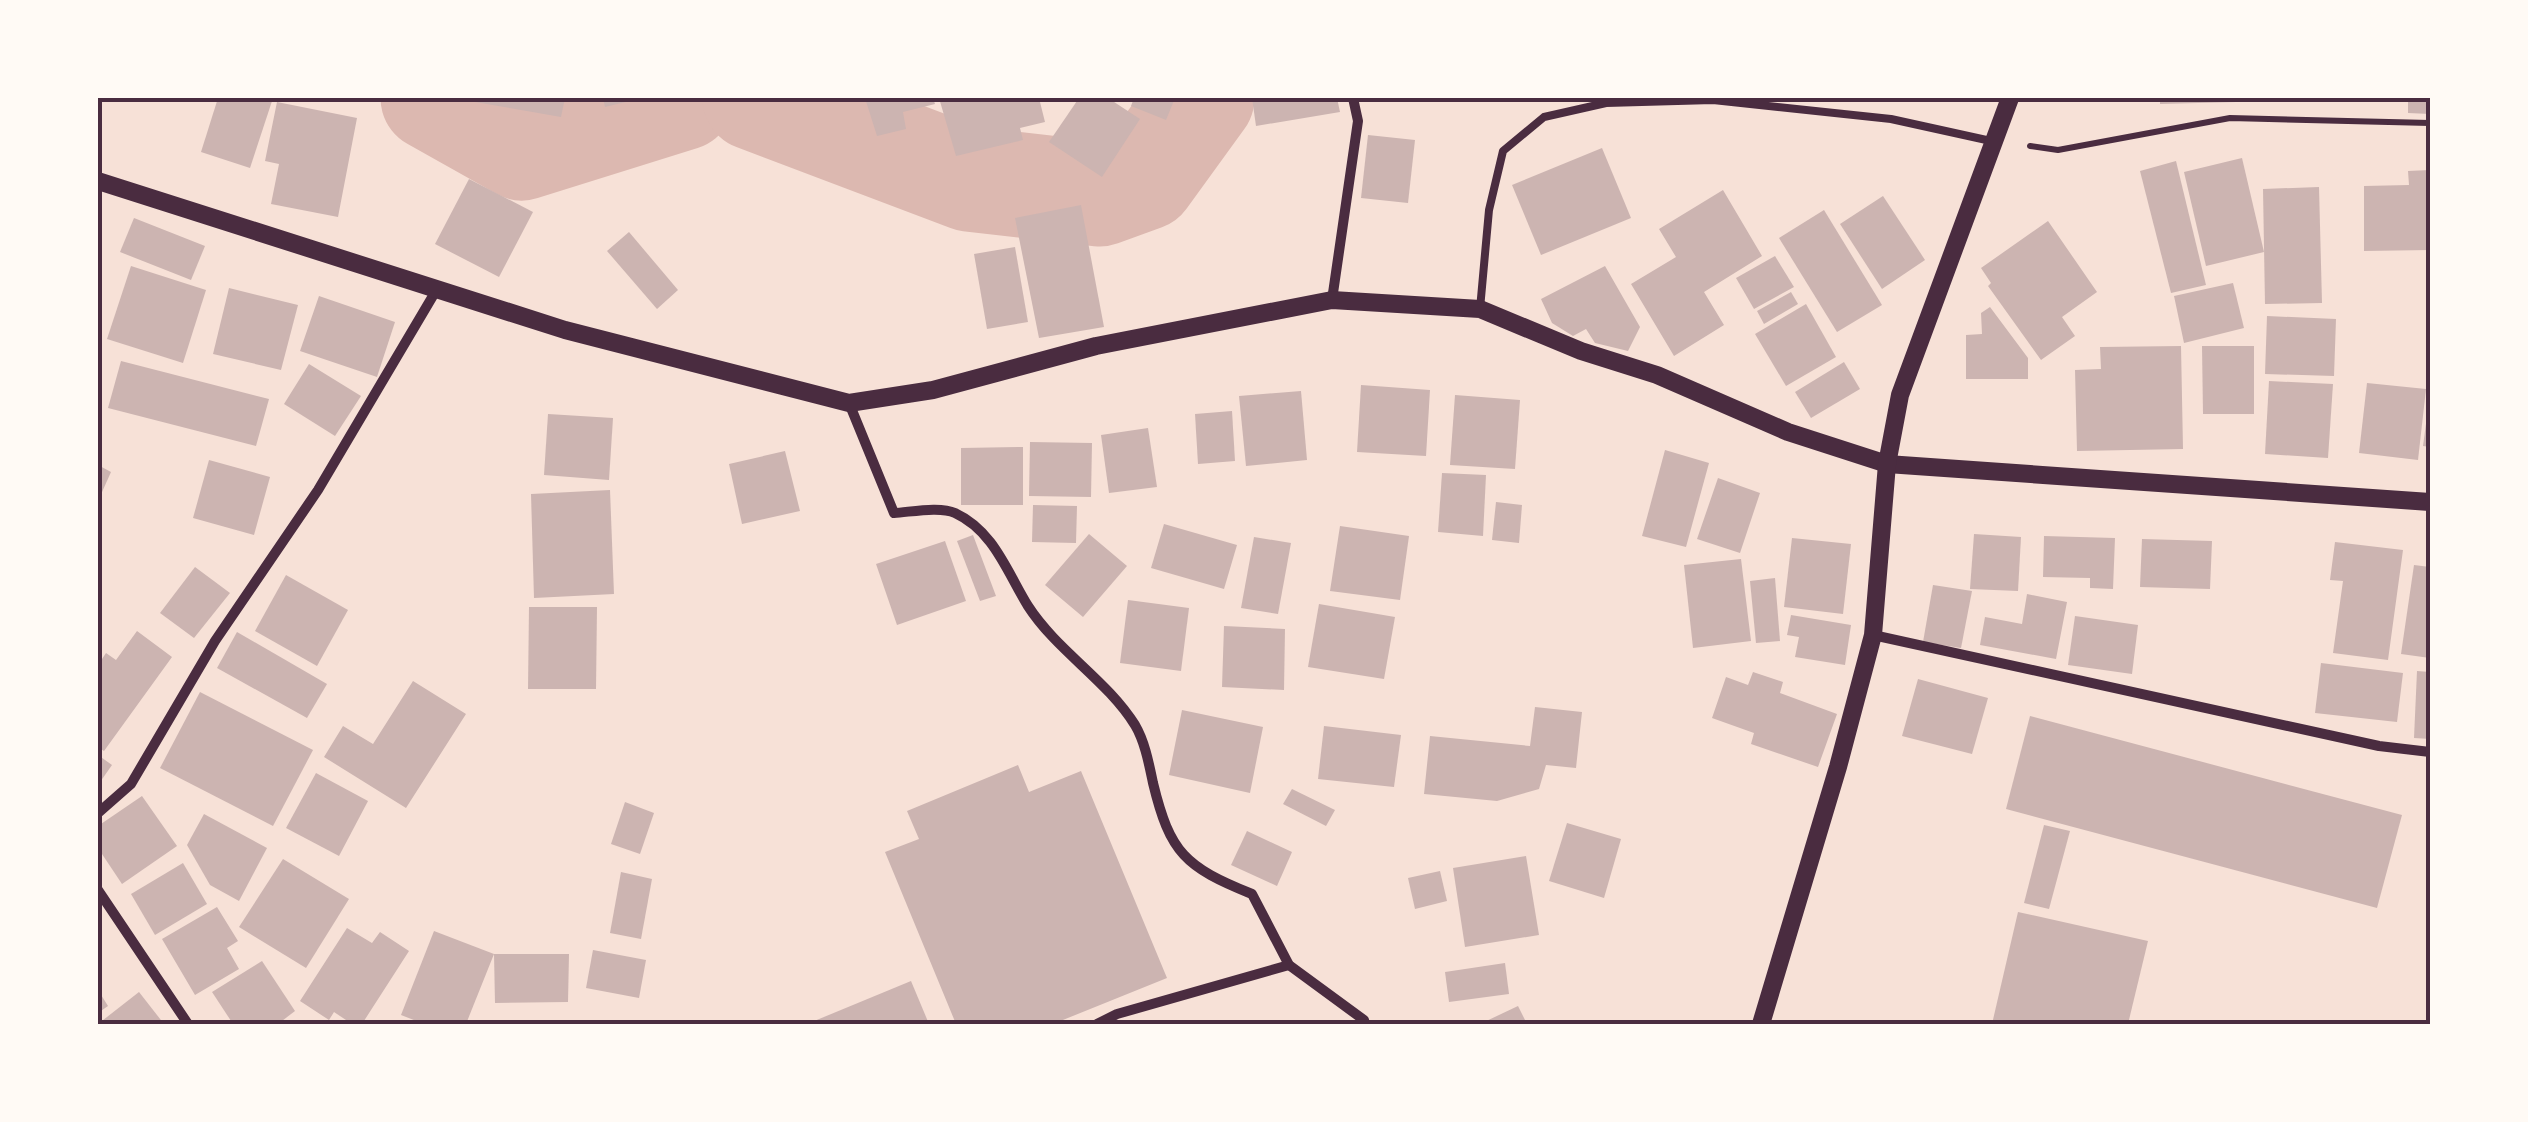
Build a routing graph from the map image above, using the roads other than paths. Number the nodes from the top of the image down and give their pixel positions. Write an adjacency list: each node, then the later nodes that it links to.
1 (1353, 98): 7 (street)
2 (2010, 98): 4 (street)
3 (1740, 101): 4 (lane); 8 (lane)
4 (1994, 141): 10 (street)
5 (98, 181): 6 (street)
6 (437, 289): 9 (street); 14 (street)
7 (1332, 300): 8 (street); 9 (street)
8 (1480, 309): 10 (street)
9 (850, 402): 16 (street)
10 (1887, 464): 11 (street); 12 (street)
11 (2430, 502)
12 (1874, 635): 13 (street); 20 (street)
13 (2430, 752)
14 (98, 813)
15 (98, 890): 17 (street)
16 (1289, 966): 18 (street); 19 (street)
17 (188, 1024)
18 (1097, 1024)
19 (1365, 1024)
20 (1760, 1024)

